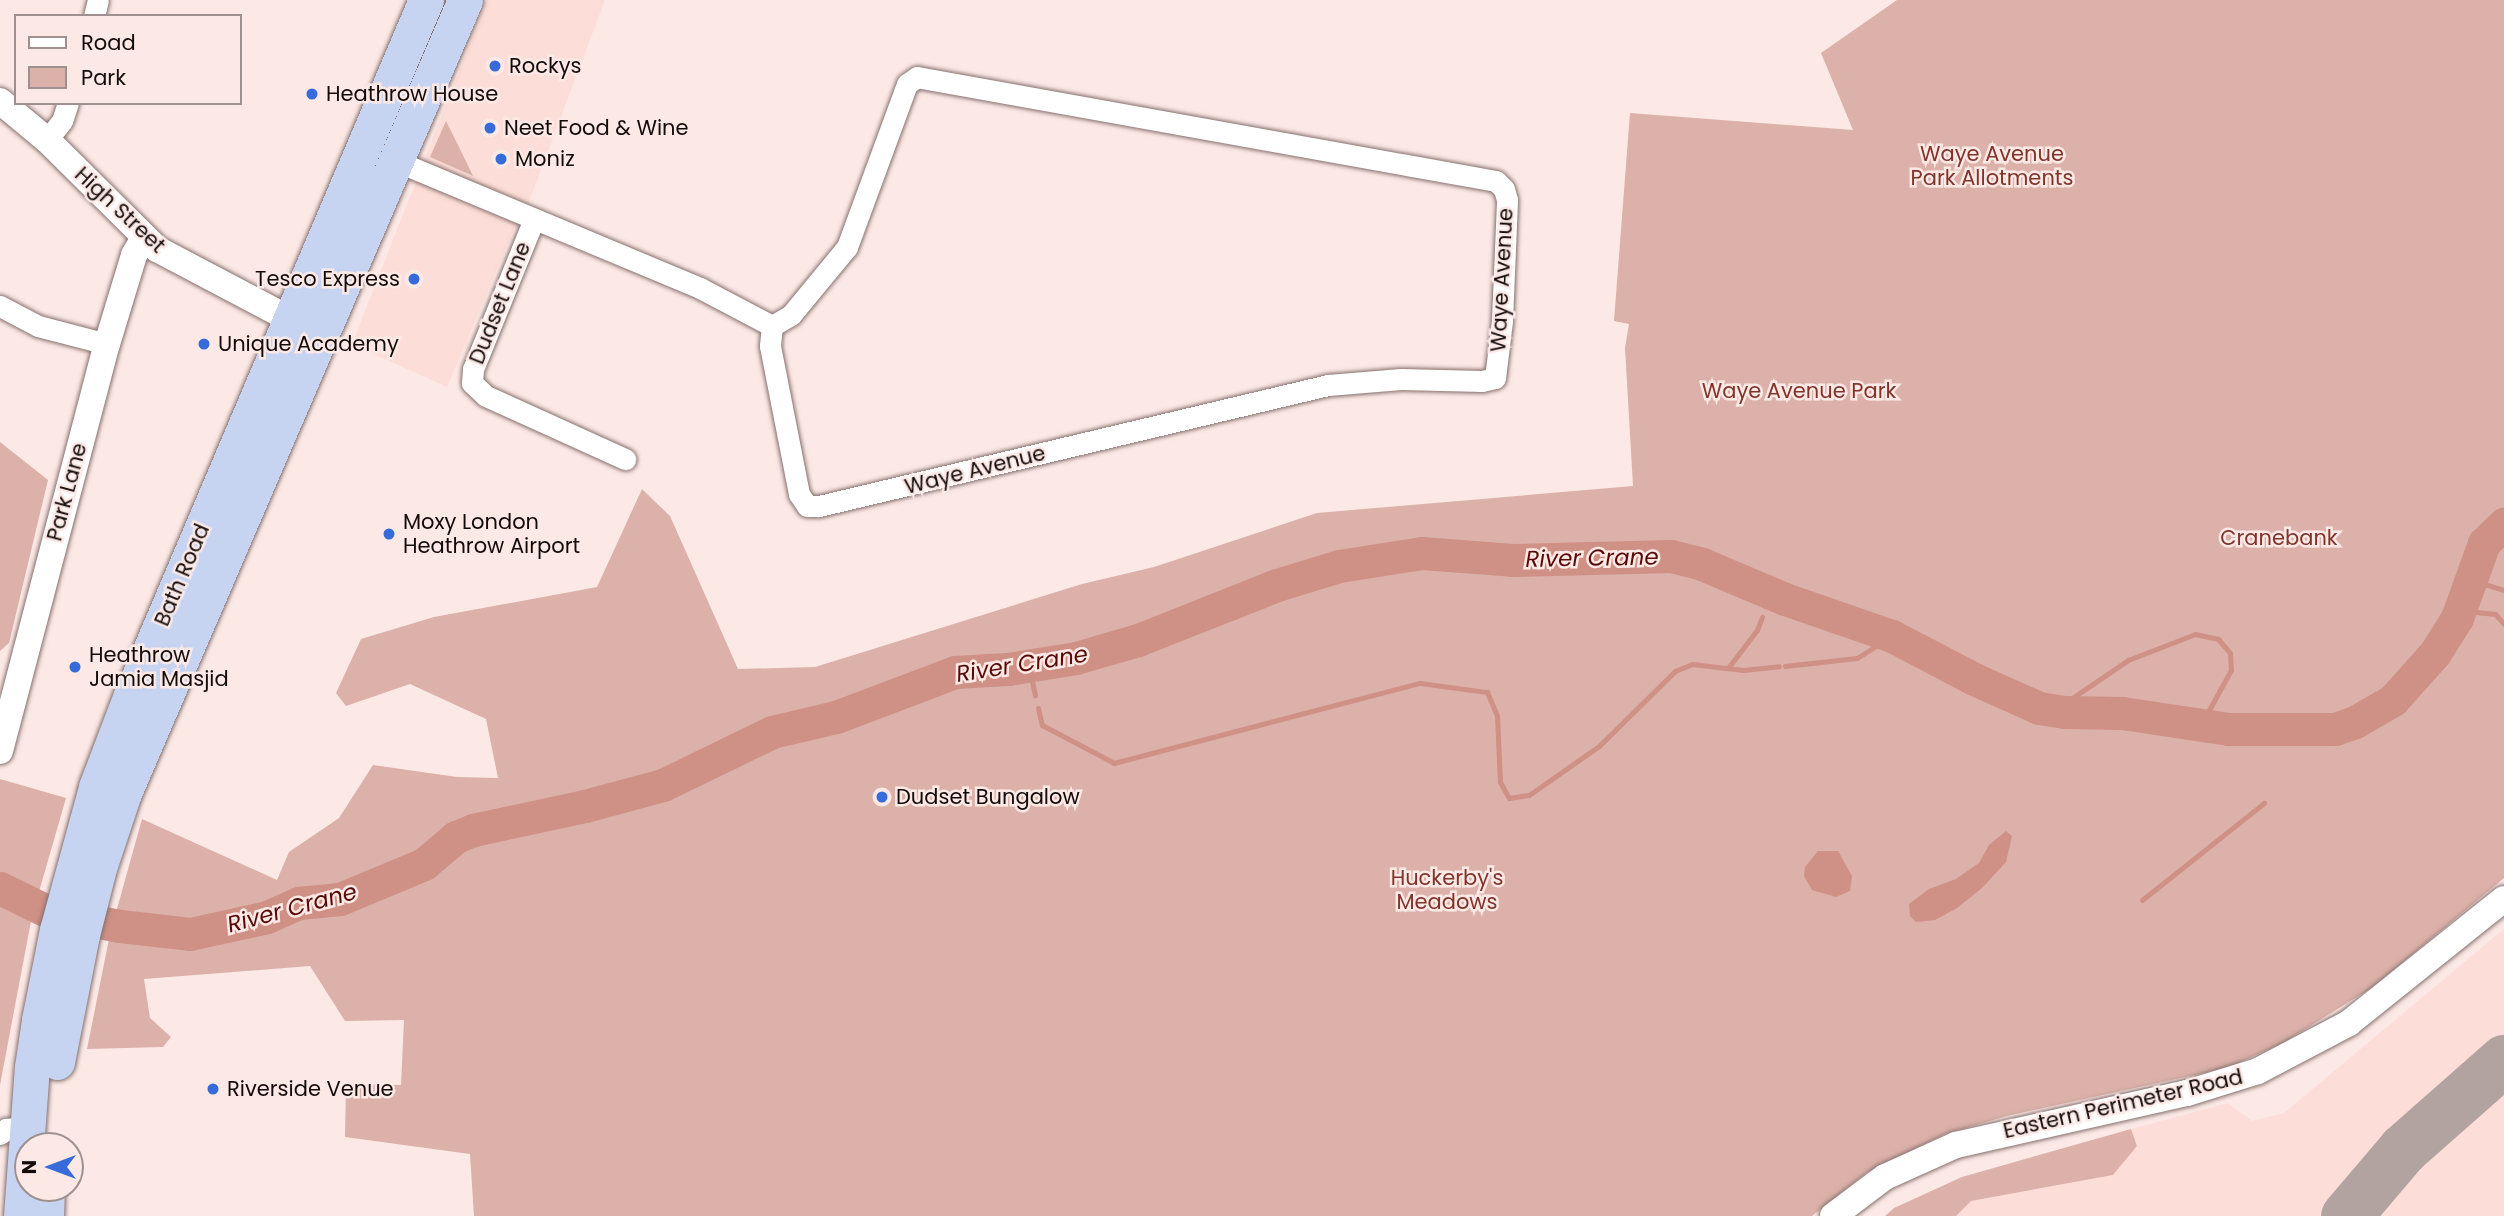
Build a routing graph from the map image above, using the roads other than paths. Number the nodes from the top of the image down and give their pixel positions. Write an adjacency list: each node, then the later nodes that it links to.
1 (426, 0): 5 (highway, Bath Road)
2 (465, 0): 7 (highway, Bath Road)
3 (0, 101): 6 (street, High Street)
4 (67, 105): 6 (street)
5 (370, 128): 7 (highway); 11 (highway, Bath Road)
6 (47, 141): 9 (street, High Street)
7 (394, 160): 8 (street); 16 (highway, Bath Road)
8 (534, 219): 12 (street); 14 (street, Dudset Lane)
9 (144, 238): 11 (street, High Street); 13 (street, Park Lane)
10 (0, 306): 13 (street)
11 (290, 319): 16 (highway, Bath Road)
12 (772, 326): 12 (street, Waye Avenue)
13 (107, 344): 15 (street, Park Lane)
14 (625, 459)
15 (0, 751)
16 (86, 865): 18 (highway, Bath Road)
17 (2504, 899): 19 (street, Eastern Perimeter Road)
18 (25, 1132)
19 (1833, 1216)

